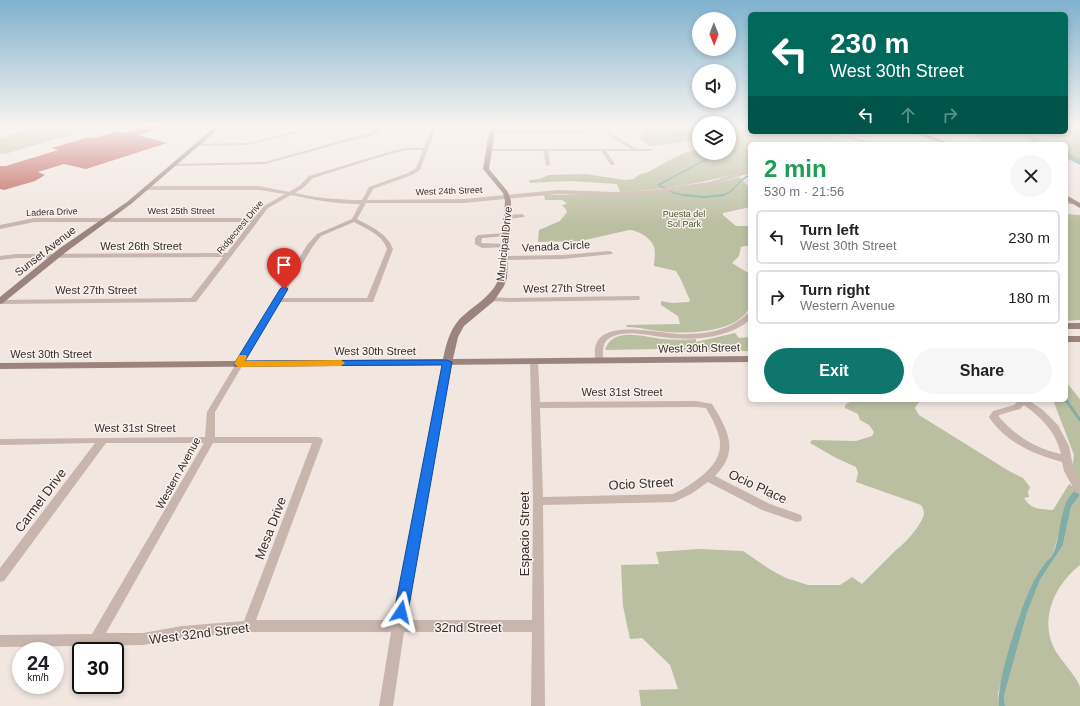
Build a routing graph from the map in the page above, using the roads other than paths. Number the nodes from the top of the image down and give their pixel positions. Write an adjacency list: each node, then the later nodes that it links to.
1 (181, 159): 9 (street, Sunset Avenue)
2 (280, 159): 9 (street)
3 (368, 159): 13 (street, Ridgecrest Drive)
4 (422, 159): 16 (street)
5 (487, 159): 14 (street, Municipal Drive)
6 (547, 159): 10 (street)
7 (609, 159): 8 (street)
8 (613, 164)
9 (174, 165): 12 (street, Sunset Avenue)
10 (548, 165)
11 (748, 173): 14 (street, West 24th Street)
12 (148, 188): 13 (street, West 24th Street); 20 (street, Sunset Avenue)
13 (291, 193): 16 (street, West 24th Street); 21 (street, Ridgecrest Drive)
14 (508, 197): 16 (street, West 24th Street); 18 (street, Municipal Drive)
15 (1068, 198): 17 (street)
16 (364, 202): 22 (street)
17 (1077, 204)
18 (508, 216): 19 (street); 24 (street, Municipal Drive)
19 (522, 216)
20 (106, 220): 21 (street, West 25th Street); 23 (street, Ladera Drive); 28 (street, Sunset Avenue)
21 (256, 220): 27 (street, Ridgecrest Drive)
22 (354, 220): 34 (street, Western Avenue); 34 (street)
23 (0, 227)
24 (506, 235): 25 (street, Municipal Drive); 25 (street)
25 (505, 246): 30 (street, Municipal Drive)
26 (610, 253): 30 (street, Venada Circle)
27 (228, 255): 28 (street, West 26th Street); 33 (street, Ridgecrest Drive)
28 (55, 256): 29 (street, West 26th Street); 35 (street, Sunset Avenue)
29 (0, 258)
30 (504, 258): 31 (street, Municipal Drive)
31 (492, 298): 32 (street, West 27th Street); 44 (street, Municipal Drive)
32 (636, 298)
33 (193, 300): 35 (street, West 27th Street)
34 (277, 300): 45 (street, Western Avenue)
35 (0, 301)
36 (748, 318): 43 (street)
37 (1068, 326): 38 (street)
38 (1080, 326)
39 (1068, 339): 40 (street)
40 (1080, 339)
41 (748, 360): 43 (street, West 30th Street)
42 (534, 361): 43 (street, West 30th Street); 44 (street, West 30th Street); 49 (street, Espacio Street)
43 (600, 361)
44 (447, 362): 45 (street, West 30th Street); 63 (street, Municipal Drive)
45 (238, 364): 46 (street, West 30th Street); 53 (street, Western Avenue)
46 (0, 366)
47 (1021, 402): 55 (street)
48 (1025, 402): 55 (street)
49 (536, 405): 50 (street, West 31st Street); 58 (street, Espacio Street)
50 (709, 406): 56 (street, Ocio Street)
51 (103, 440): 53 (street, West 31st Street); 54 (street, West 31st Street); 60 (street, Carmel Drive)
52 (318, 440): 53 (street, West 31st Street); 61 (street, Mesa Drive)
53 (210, 441): 64 (street, Western Avenue)
54 (0, 442)
55 (1066, 459): 57 (street)
56 (707, 477): 58 (street, Ocio Street); 59 (street, Ocio Place)
57 (1080, 490)
58 (538, 501): 62 (street, Espacio Street)
59 (797, 518)
60 (0, 577)
61 (248, 626): 63 (street, West 32nd Street); 64 (street, West 32nd Street)
62 (537, 626): 63 (street, 32nd Street); 67 (street, Espacio Street)
63 (398, 627): 66 (street, Municipal Drive)
64 (94, 640): 65 (street, West 32nd Street)
65 (0, 641)
66 (386, 706)
67 (538, 706)

